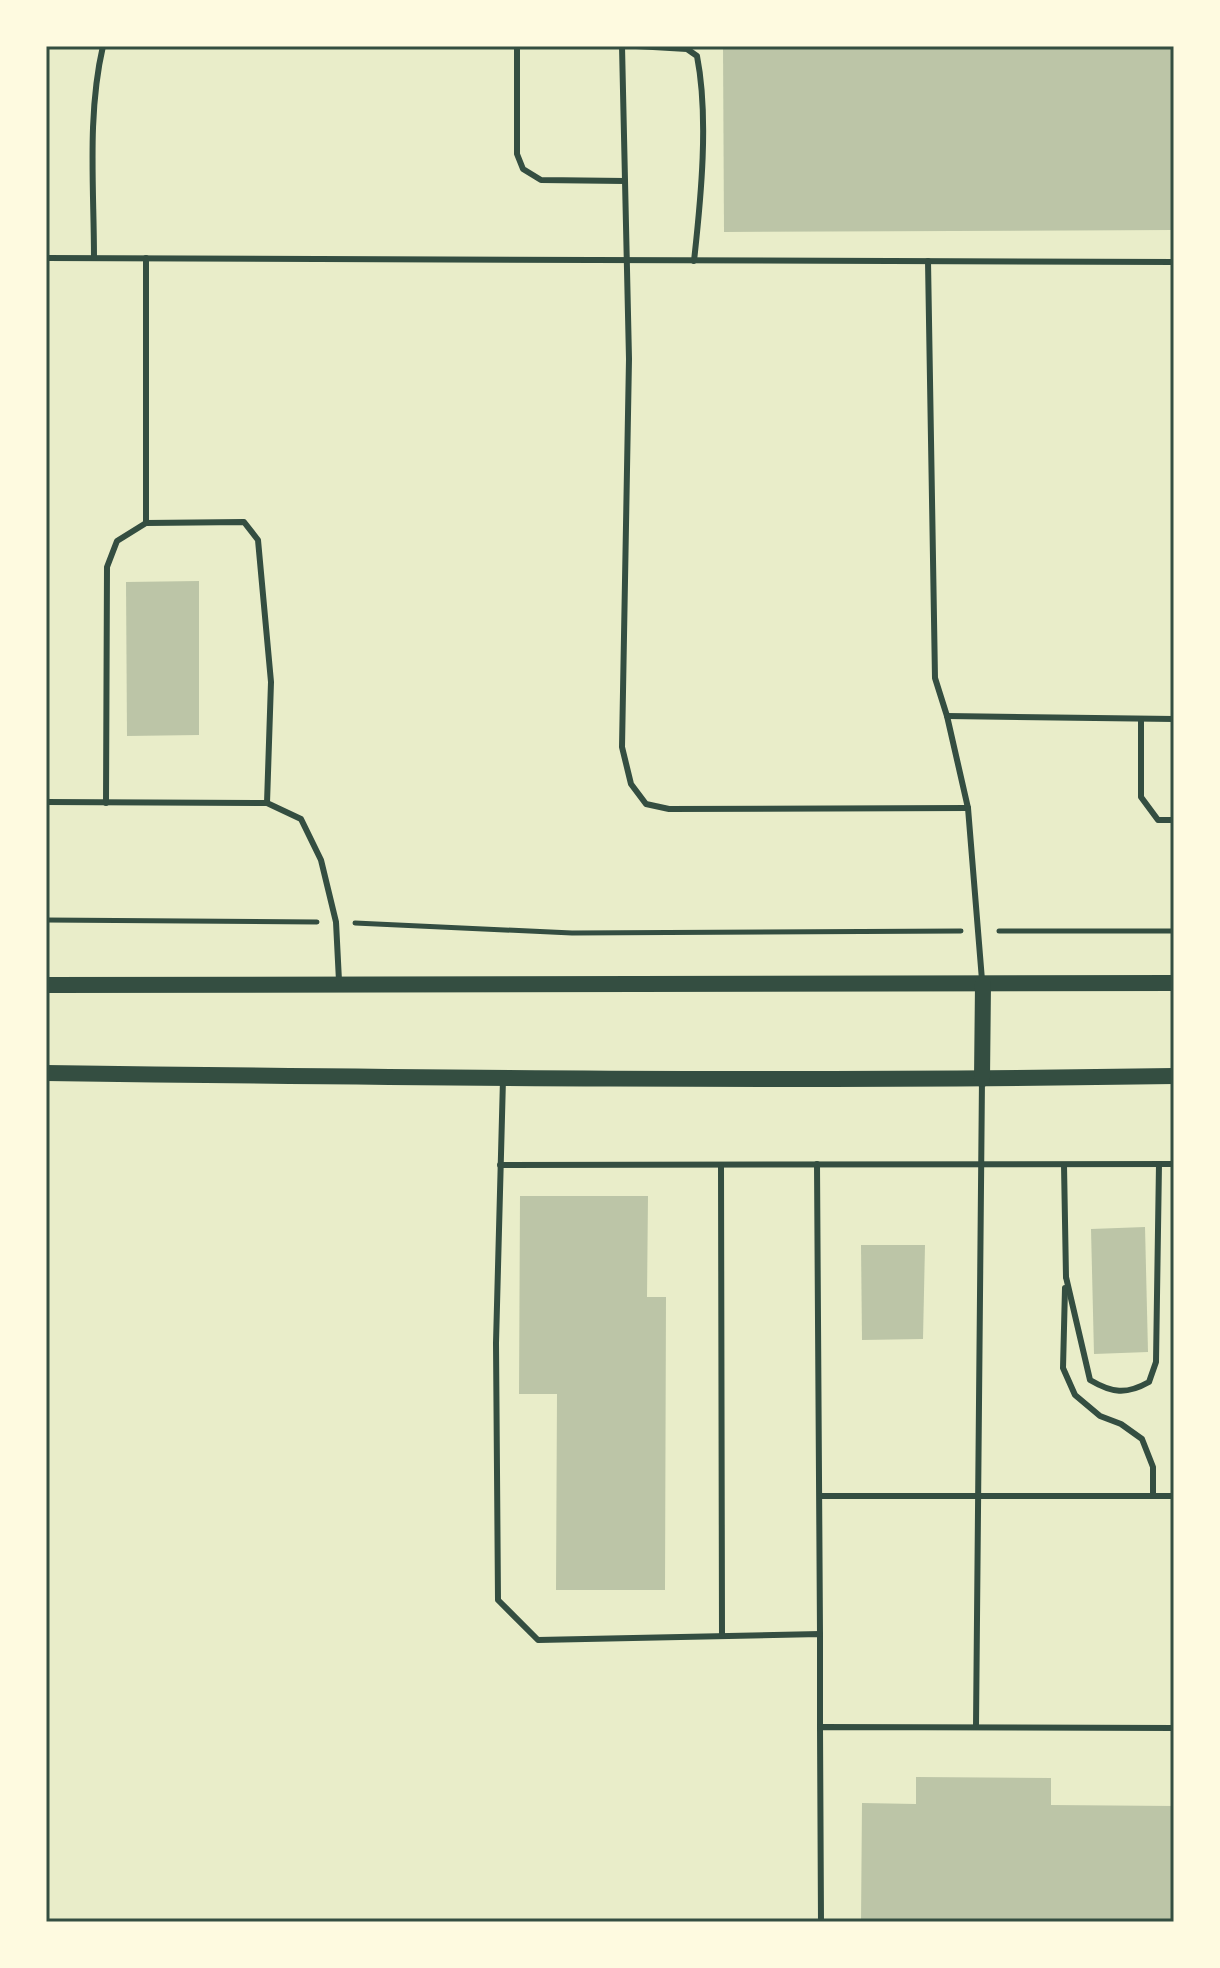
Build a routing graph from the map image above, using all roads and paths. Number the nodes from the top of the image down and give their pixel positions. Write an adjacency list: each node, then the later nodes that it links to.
1 (103, 46): 7 (lane)
2 (517, 46): 5 (lane)
3 (622, 46): 5 (lane)
4 (636, 46): 10 (lane)
5 (625, 181): 9 (lane)
6 (46, 258): 7 (lane)
7 (94, 258): 8 (lane)
8 (146, 258): 9 (lane); 13 (lane)
9 (626, 261): 10 (lane); 20 (lane)
10 (694, 261): 11 (lane)
11 (928, 261): 12 (lane); 14 (lane)
12 (1174, 262)
13 (146, 523): 18 (lane); 19 (lane)
14 (947, 716): 15 (lane); 20 (lane)
15 (1141, 719): 16 (lane); 21 (lane)
16 (1174, 719)
17 (46, 802): 18 (lane)
18 (106, 803): 19 (lane)
19 (267, 803): 23 (lane)
20 (968, 808): 24 (lane)
21 (1174, 820)
22 (46, 920): 23 (path)
23 (336, 922): 24 (path); 26 (lane)
24 (978, 931): 25 (path); 28 (lane)
25 (1174, 931)
26 (339, 983): 28 (main road); 29 (main road)
27 (1174, 983): 28 (main road)
28 (983, 984): 33 (main road)
29 (46, 985)
30 (46, 1073): 32 (main road)
31 (1174, 1076): 33 (main road)
32 (503, 1079): 33 (main road); 38 (lane)
33 (982, 1079): 35 (lane)
34 (817, 1164): 35 (lane); 39 (lane); 42 (lane)
35 (981, 1164): 40 (lane); 43 (lane)
36 (1159, 1164): 37 (lane); 40 (lane); 41 (lane)
37 (1174, 1164)
38 (500, 1165): 39 (lane); 47 (lane)
39 (721, 1165): 47 (lane)
40 (1064, 1165): 41 (lane)
41 (1066, 1277): 44 (lane)
42 (820, 1496): 43 (lane); 46 (lane)
43 (978, 1496): 44 (lane); 49 (lane)
44 (1153, 1496): 45 (lane)
45 (1174, 1496)
46 (820, 1634): 47 (lane); 48 (lane)
47 (722, 1635)
48 (820, 1727): 49 (lane); 51 (lane)
49 (976, 1727): 50 (lane)
50 (1174, 1728)
51 (821, 1922)

